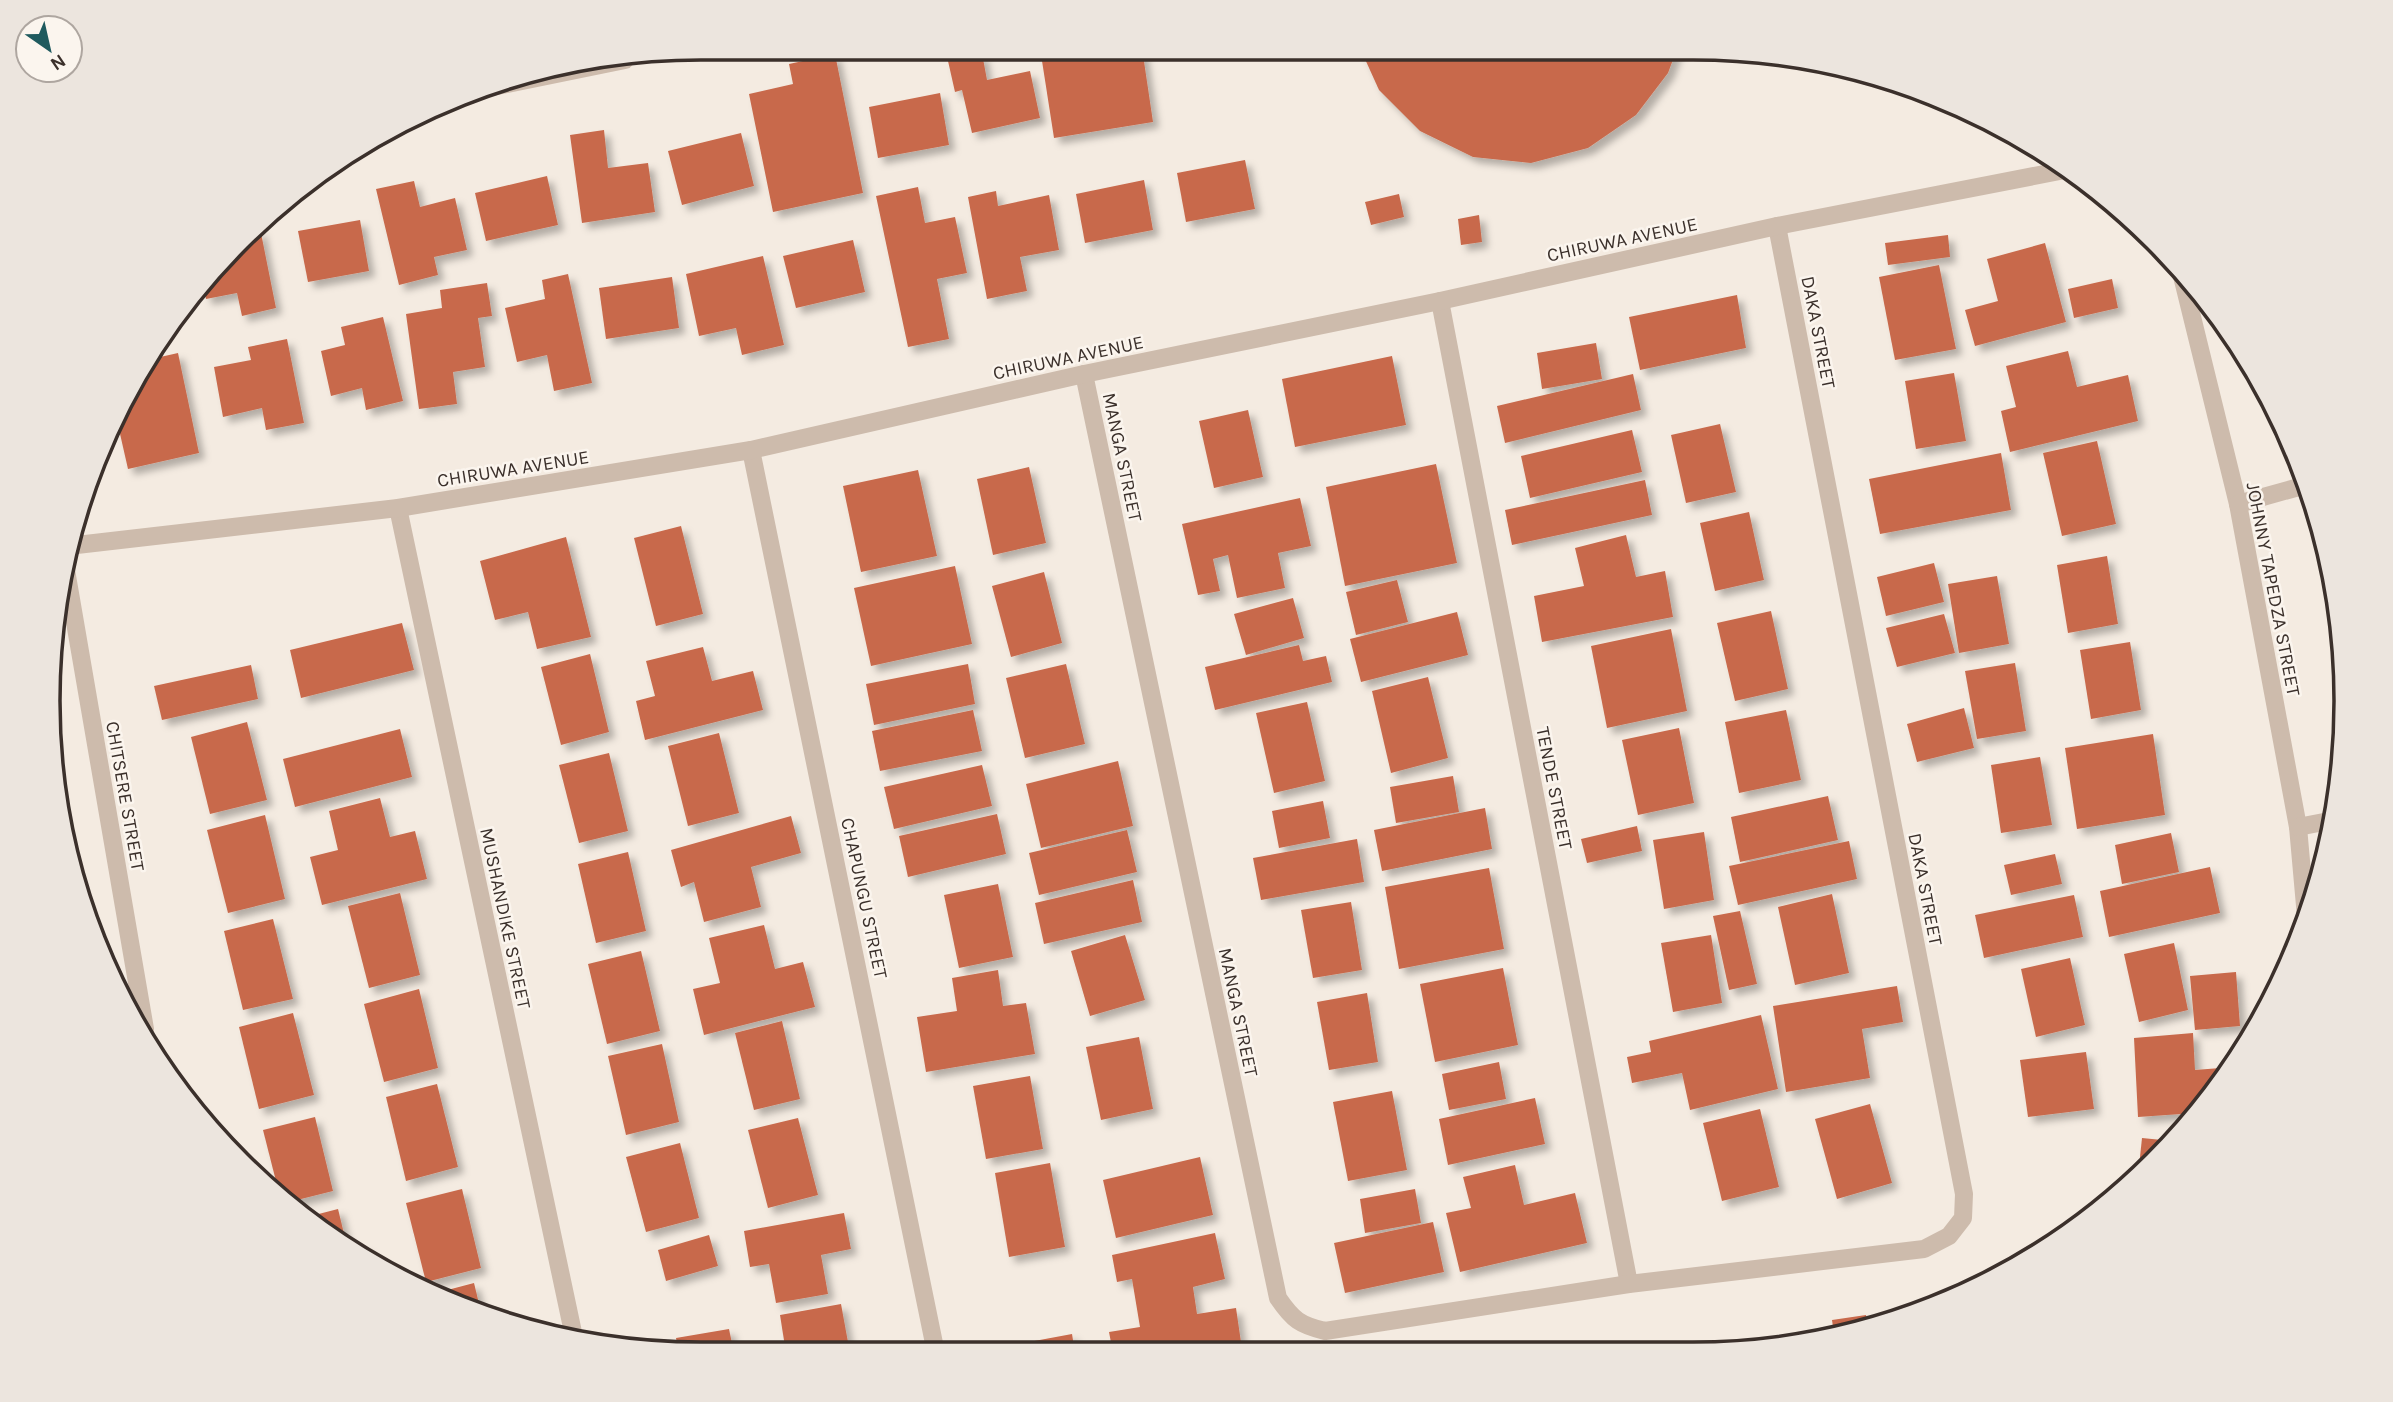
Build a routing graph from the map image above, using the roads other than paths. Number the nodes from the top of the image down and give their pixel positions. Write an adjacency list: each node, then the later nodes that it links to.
1 (2054, 172): 2 (street, CHIRUWA AVENUE)
2 (1777, 226): 4 (street, CHIRUWA AVENUE); 16 (street, DAKA STREET)
3 (2186, 292): 8 (street, JOHNNY TAPEDZA STREET)
4 (1440, 301): 5 (street, CHIRUWA AVENUE); 16 (street, TENDE STREET)
5 (1084, 374): 6 (street, CHIRUWA AVENUE); 16 (street, MANGA STREET)
6 (751, 450): 9 (street, CHIRUWA AVENUE); 18 (street, CHAPUNGU STREET)
7 (2296, 488): 8 (street)
8 (2238, 504): 13 (street, JOHNNY TAPEDZA STREET)
9 (398, 508): 10 (street, CHIRUWA AVENUE); 17 (street, MUSHANDIKE STREET)
10 (79, 544)
11 (70, 590): 15 (street, CHITSERE STREET)
12 (2322, 822): 13 (street)
13 (2298, 827): 14 (street, JOHNNY TAPEDZA STREET)
14 (2304, 892)
15 (143, 1018)
16 (1629, 1284)
17 (573, 1329)
18 (934, 1342)

